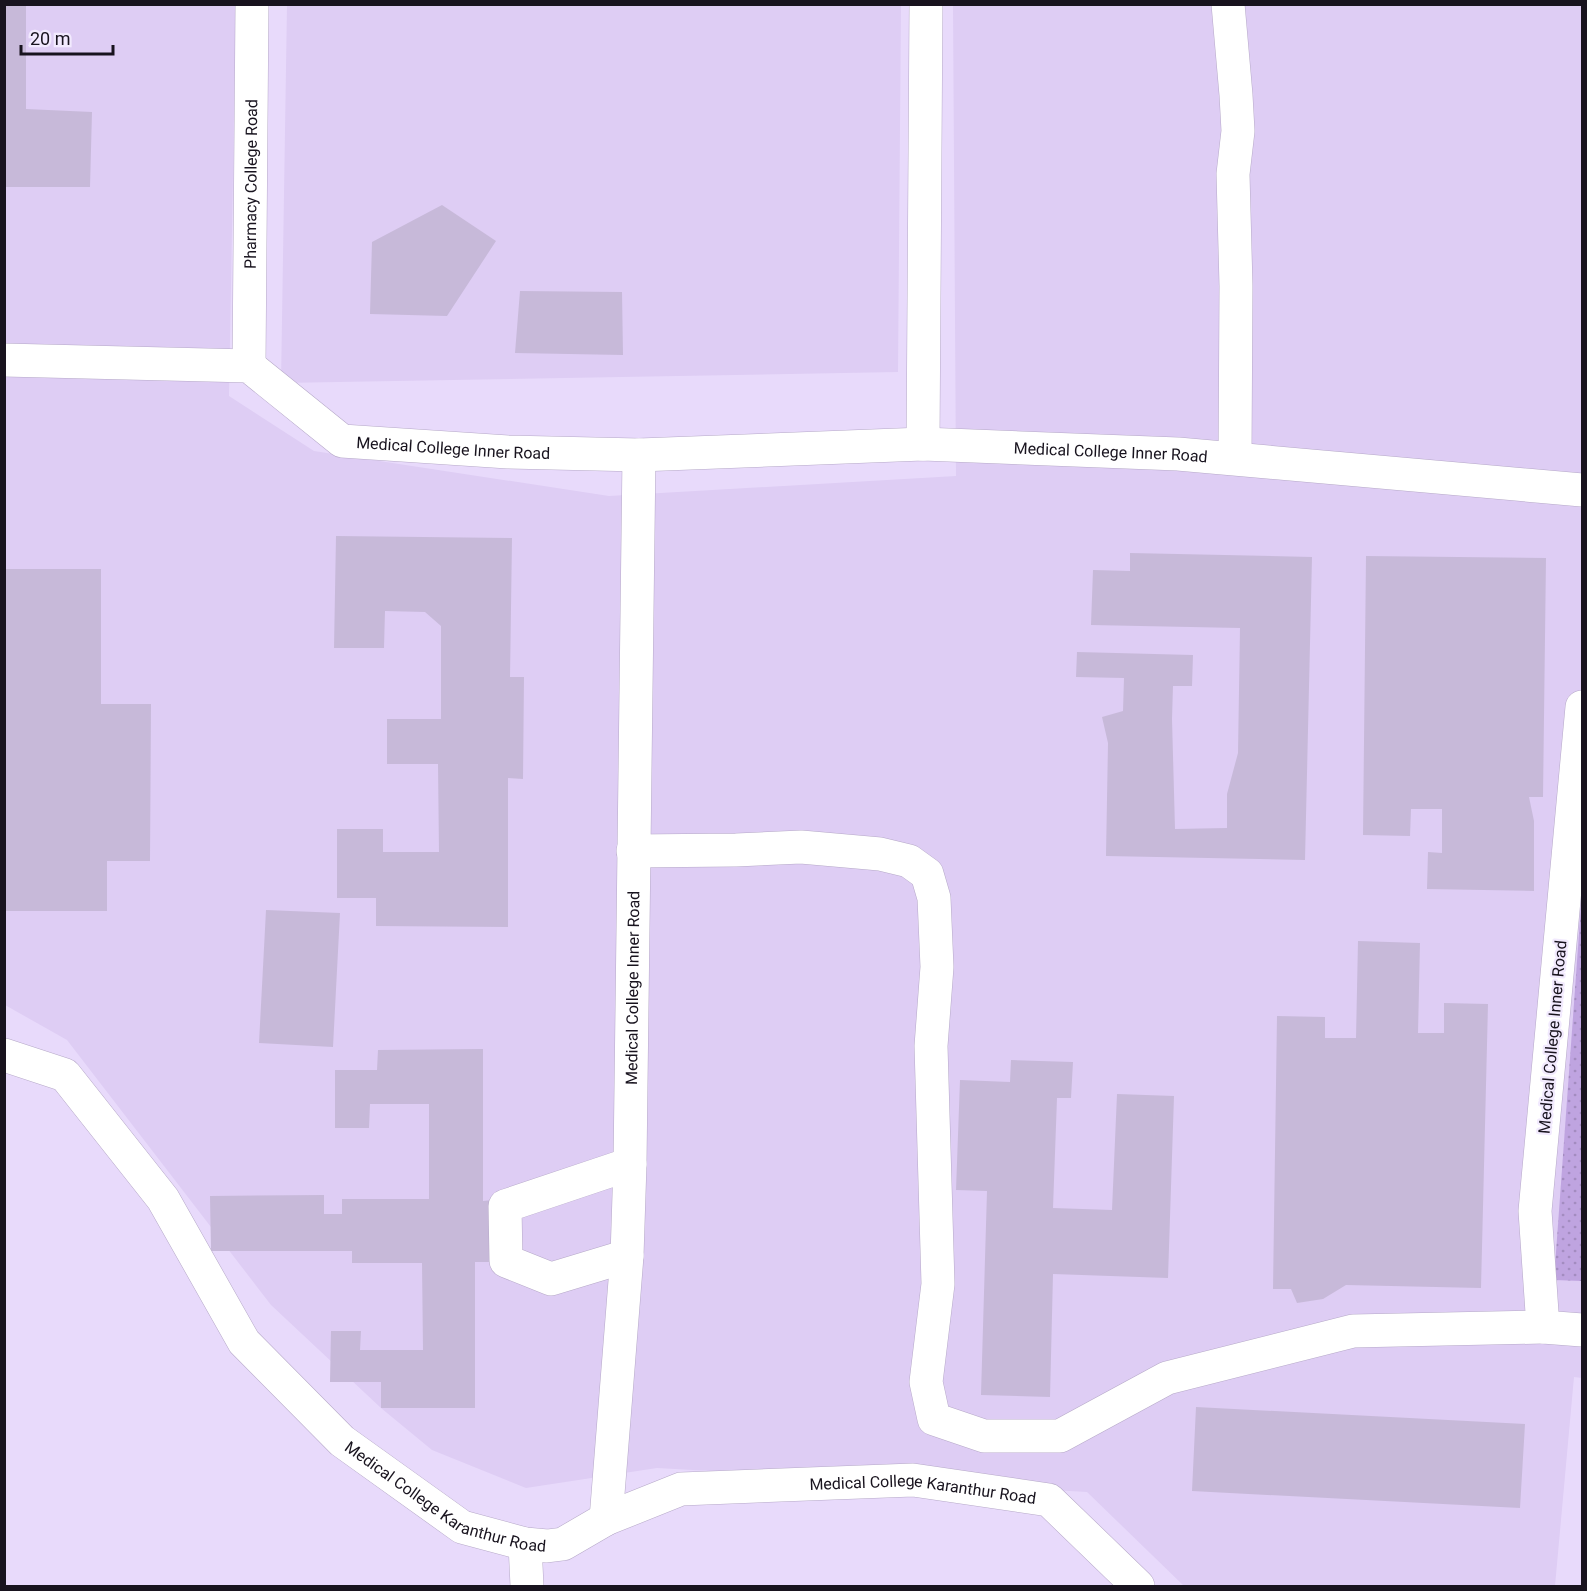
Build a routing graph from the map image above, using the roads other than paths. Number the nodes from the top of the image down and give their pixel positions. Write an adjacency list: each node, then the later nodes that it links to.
1 (252, 4): 5 (street, Pharmacy College Road)
2 (926, 4): 6 (street)
3 (1228, 4): 8 (street)
4 (4, 360): 5 (street)
5 (249, 366): 7 (street, Medical College Inner Road)
6 (922, 444): 7 (street, Medical College Inner Road); 8 (street, Medical College Inner Road)
7 (639, 455): 11 (street, Medical College Inner Road)
8 (1235, 458): 9 (street, Medical College Inner Road)
9 (1582, 490)
10 (1582, 707): 15 (street, Medical College Inner Road)
11 (633, 850): 13 (street, Medical College Inner Road); 15 (street)
12 (4, 1055): 18 (street, Medical College Karanthur Road)
13 (630, 1164): 14 (street, Medical College Inner Road); 14 (street)
14 (627, 1256): 17 (street, Medical College Inner Road)
15 (1543, 1327): 16 (street)
16 (1582, 1330)
17 (606, 1520): 18 (street, Medical College Karanthur Road); 20 (street, Medical College Karanthur Road)
18 (525, 1544): 19 (street)
19 (527, 1587)
20 (1138, 1587)

